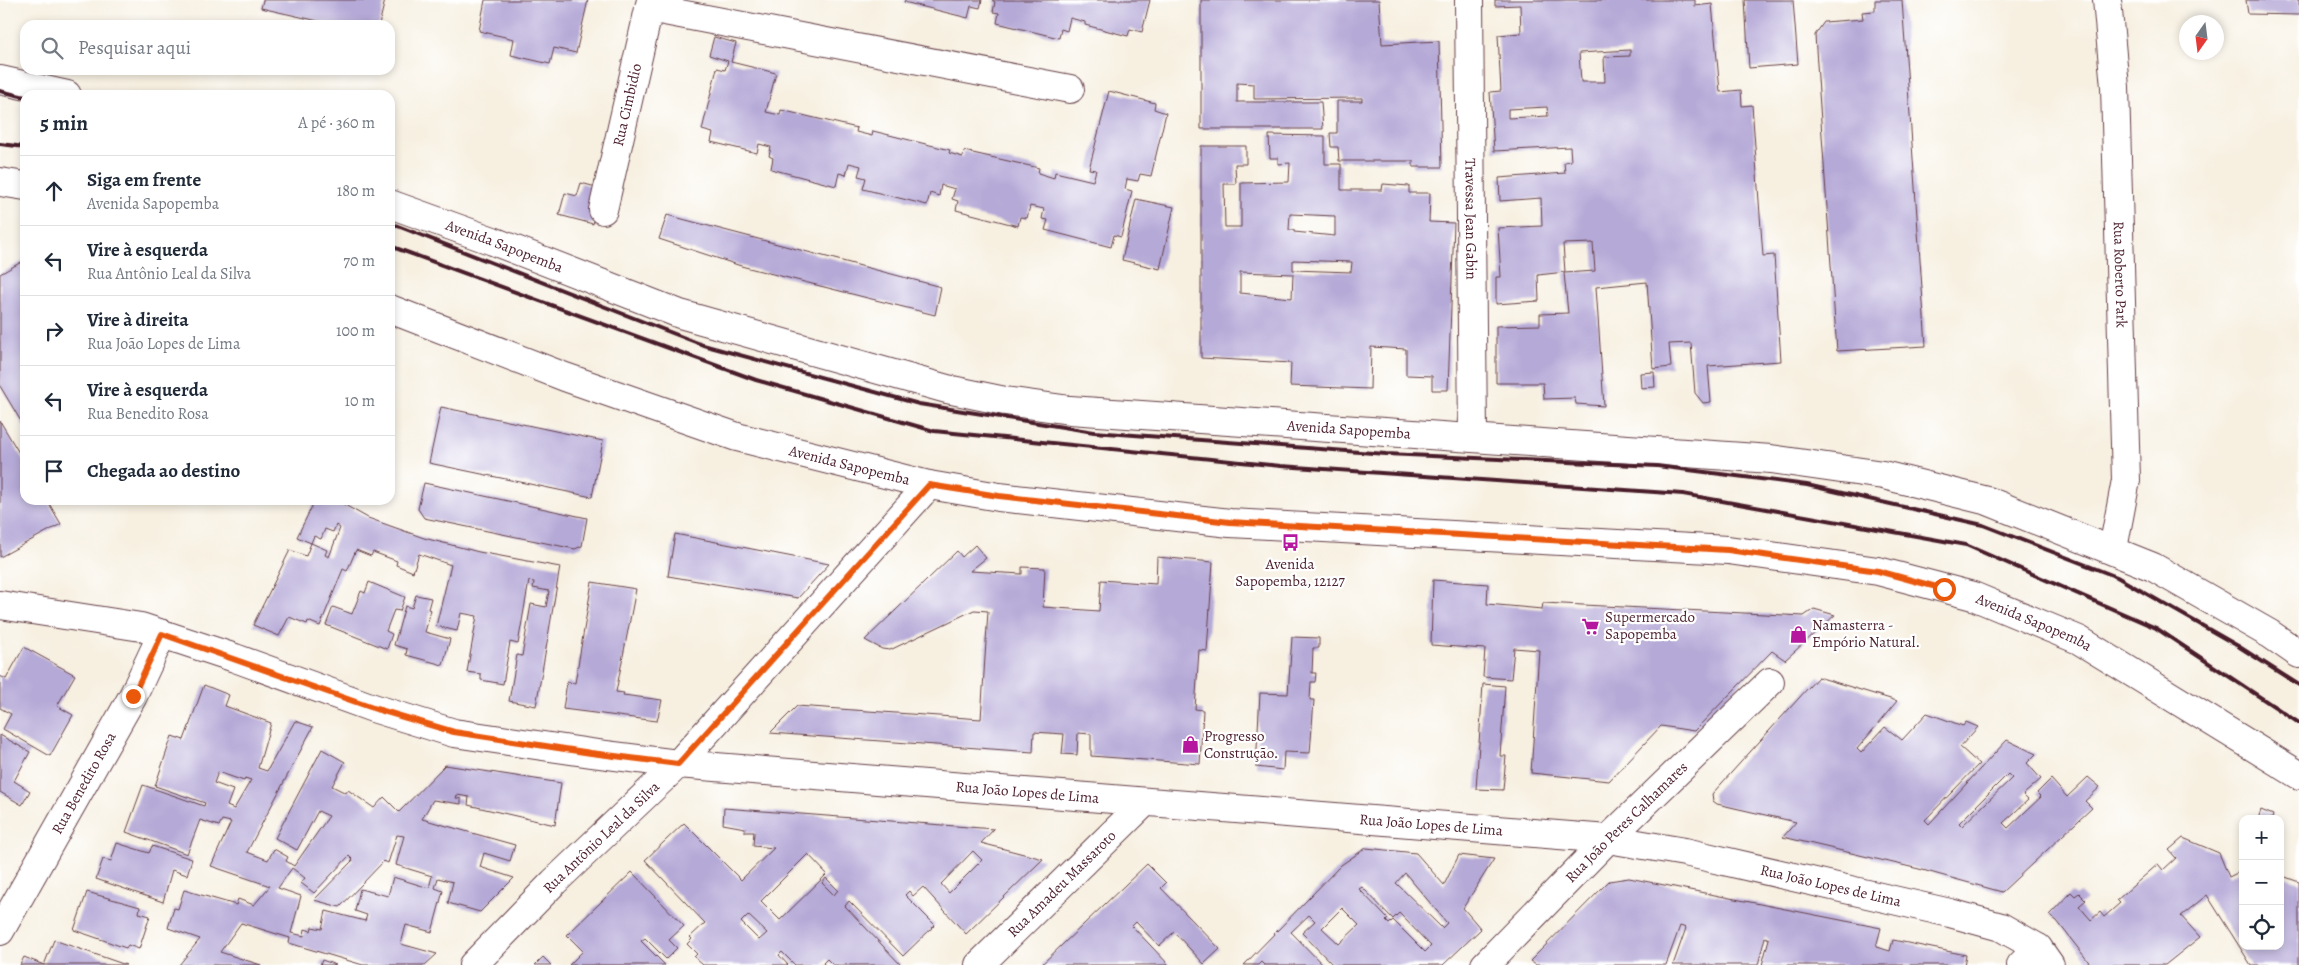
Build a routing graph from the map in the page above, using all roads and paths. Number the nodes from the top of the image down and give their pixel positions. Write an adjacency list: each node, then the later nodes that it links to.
1 (1469, 0): 12 (street, Travessa Jean Gabin)
2 (2107, 0): 14 (street, Rua Roberto Park)
3 (650, 4): 5 (street); 10 (street, Rua Cimbidio)
4 (0, 80): 6 (street)
5 (1070, 89)
6 (45, 90)
7 (0, 182): 8 (street)
8 (20, 185)
9 (395, 206): 12 (street, Avenida Sapopemba)
10 (603, 210)
11 (395, 311): 13 (street, Avenida Sapopemba)
12 (1473, 438): 14 (street, Avenida Sapopemba)
13 (929, 485): 19 (street, Rua Antônio Leal da Silva); 20 (street, Avenida Sapopemba)
14 (2113, 549): 17 (street, Avenida Sapopemba)
15 (0, 605): 16 (street, Rua João Lopes de Lima)
16 (162, 634): 19 (street, Rua João Lopes de Lima); 23 (street, Rua Benedito Rosa)
17 (2299, 654)
18 (1770, 682): 22 (street, Rua João Peres Calhamares)
19 (678, 764): 21 (street, Rua João Lopes de Lima); 25 (street, Rua Antônio Leal da Silva)
20 (2299, 775)
21 (1145, 802): 22 (street, Rua João Lopes de Lima); 26 (street, Rua Amadeu Massaroto)
22 (1608, 839): 24 (street, Rua João Lopes de Lima); 27 (street, Rua João Peres Calhamares)
23 (0, 930)
24 (2036, 959)
25 (473, 965)
26 (979, 965)
27 (1485, 965)

